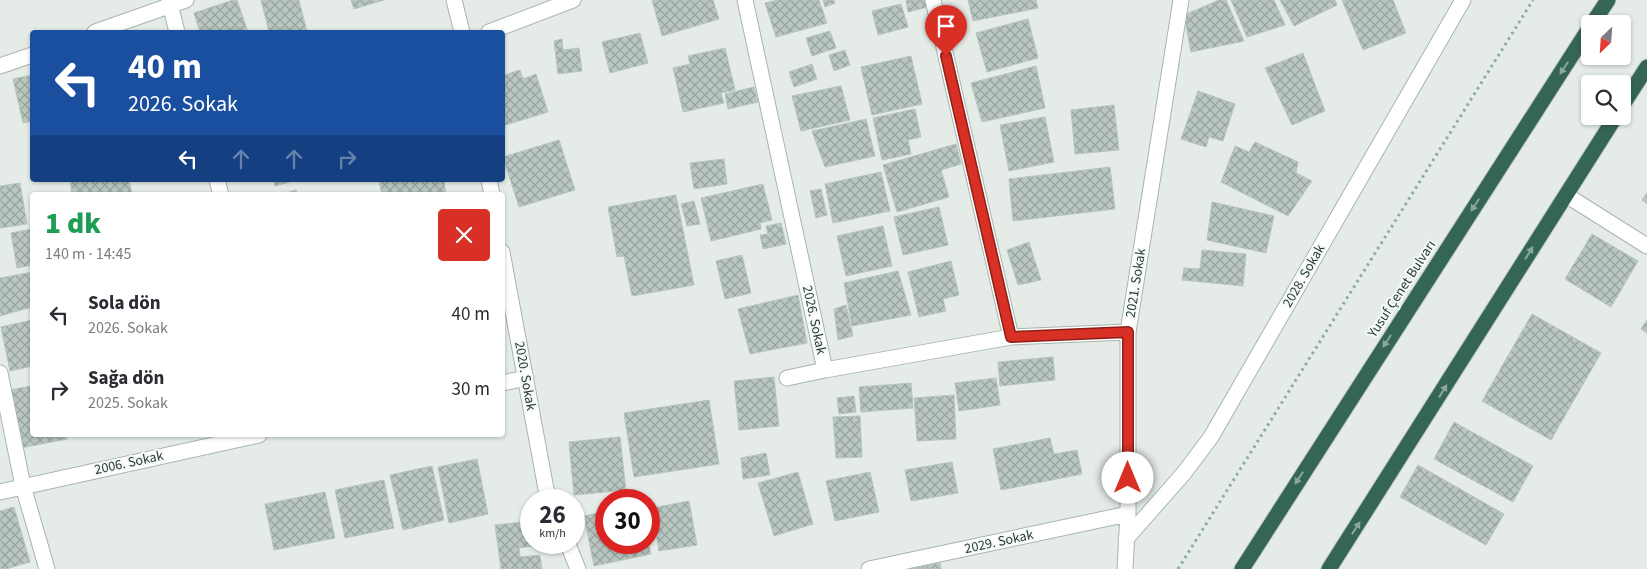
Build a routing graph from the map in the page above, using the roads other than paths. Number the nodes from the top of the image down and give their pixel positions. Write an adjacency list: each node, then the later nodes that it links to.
1 (186, 0): 9 (street)
2 (454, 0): 13 (street)
3 (573, 0): 14 (street)
4 (745, 0): 26 (street, 2026. Sokak)
5 (934, 0): 25 (street)
6 (1463, 0): 36 (street, 2028. Sokak)
7 (1608, 0): 10 (highway)
8 (1185, 1): 24 (street, 2021. Sokak)
9 (169, 3): 11 (street); 12 (street)
10 (1598, 15)
11 (100, 30)
12 (176, 30)
13 (462, 30)
14 (494, 30)
15 (1581, 41): 42 (highway, Yusuf Çenet Bulvarı, one-way to 42)
16 (30, 56): 17 (street)
17 (0, 66)
18 (1647, 67): 19 (highway)
19 (1631, 92)
20 (1610, 125): 21 (highway)
21 (1566, 195): 22 (street); 43 (highway, one-way to 21)
22 (1647, 246)
23 (505, 268): 28 (street, 2020. Sokak)
24 (1128, 332): 25 (street, 2026. Sokak); 35 (street, 2021. Sokak)
25 (1011, 337): 26 (street, 2026. Sokak)
26 (825, 370): 29 (street)
27 (0, 373): 32 (street)
28 (526, 378): 30 (street); 33 (street, 2020. Sokak)
29 (787, 378)
30 (505, 382)
31 (250, 437): 32 (street, 2006. Sokak)
32 (23, 486): 34 (street, 2006. Sokak); 38 (street)
33 (546, 489)
34 (0, 492)
35 (1128, 514): 36 (street, 2021. Sokak); 40 (street, 2029. Sokak)
36 (1126, 539): 41 (street, 2021. Sokak)
37 (572, 554): 39 (street)
38 (47, 569)
39 (578, 569)
40 (870, 569)
41 (1125, 569)
42 (1242, 569)
43 (1329, 569)

